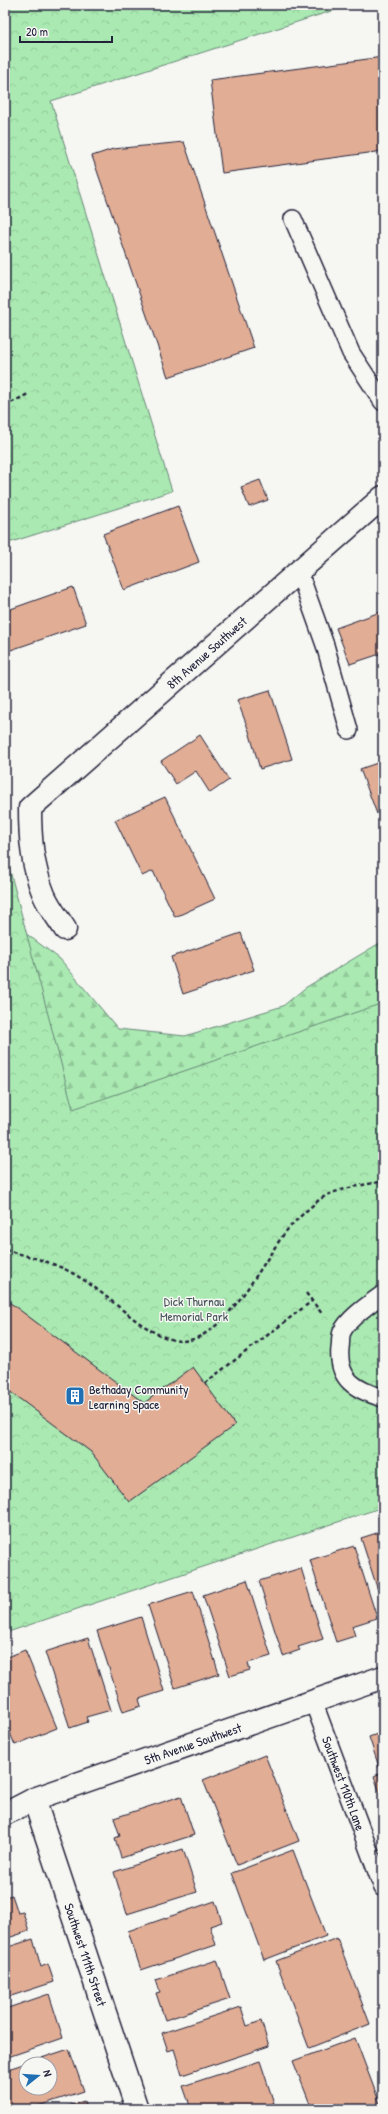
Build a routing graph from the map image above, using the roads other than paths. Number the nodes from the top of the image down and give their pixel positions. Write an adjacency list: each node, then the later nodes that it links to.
1 (293, 219): 2 (lane)
2 (383, 402)
3 (383, 497): 4 (street, 8th Avenue Southwest)
4 (299, 572): 5 (lane); 6 (street, 8th Avenue Southwest)
5 (348, 730)
6 (65, 929)
7 (383, 1294): 8 (lane)
8 (383, 1398)
9 (383, 1677): 10 (street, 5th Avenue Southwest)
10 (313, 1701): 11 (street, 5th Avenue Southwest); 13 (lane, Southwest 110th Lane)
11 (34, 1799): 12 (street, 5th Avenue Southwest); 14 (street, Southwest 111th Street)
12 (5, 1814)
13 (383, 1888)
14 (137, 2109)

